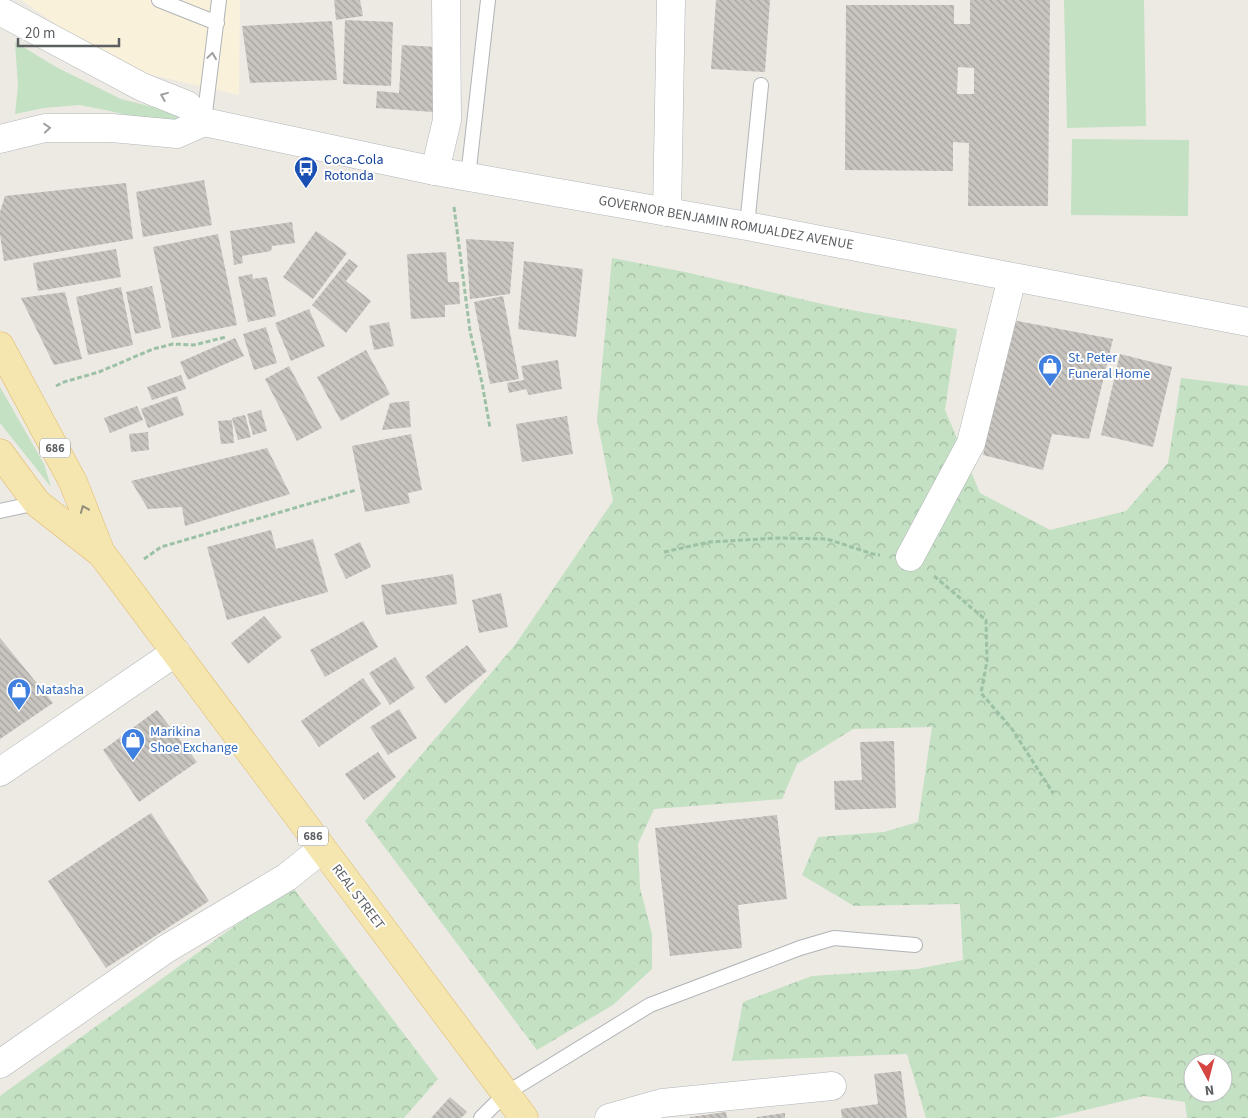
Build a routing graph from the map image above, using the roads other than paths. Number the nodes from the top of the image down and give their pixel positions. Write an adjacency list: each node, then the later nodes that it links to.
1 (159, 0): 7 (lane)
2 (220, 0): 7 (lane)
3 (446, 0): 11 (street)
4 (488, 0): 11 (lane)
5 (671, 0): 12 (street)
6 (0, 11): 9 (street, one-way to 6)
7 (217, 23): 9 (lane, one-way to 7)
8 (761, 85): 13 (lane)
9 (204, 122): 10 (street, one-way to 9); 11 (street, GOVERNOR BENJAMIN ROMUALDEZ AVENUE)
10 (0, 140)
11 (451, 174): 12 (street, GOVERNOR BENJAMIN ROMUALDEZ AVENUE)
12 (667, 212): 13 (street, GOVERNOR BENJAMIN ROMUALDEZ AVENUE)
13 (747, 226): 14 (street, GOVERNOR BENJAMIN ROMUALDEZ AVENUE)
14 (1012, 278): 15 (street, GOVERNOR BENJAMIN ROMUALDEZ AVENUE); 21 (street)
15 (1248, 322)
16 (0, 346): 20 (main road, REAL STREET / 686, one-way to 16)
17 (0, 453): 18 (main road, REAL STREET / 686)
18 (37, 503): 19 (lane); 20 (main road, REAL STREET / 686)
19 (0, 511)
20 (102, 554): 22 (main road, REAL STREET / 686)
21 (910, 557)
22 (176, 652): 23 (street); 24 (main road, REAL STREET / 686)
23 (0, 772)
24 (322, 849): 26 (street); 28 (main road, REAL STREET / 686)
25 (915, 945): 28 (lane)
26 (0, 1064)
27 (832, 1086): 31 (street)
28 (505, 1094): 29 (lane); 30 (main road, REAL STREET / 686)
29 (481, 1118)
30 (524, 1118)
31 (608, 1118)

